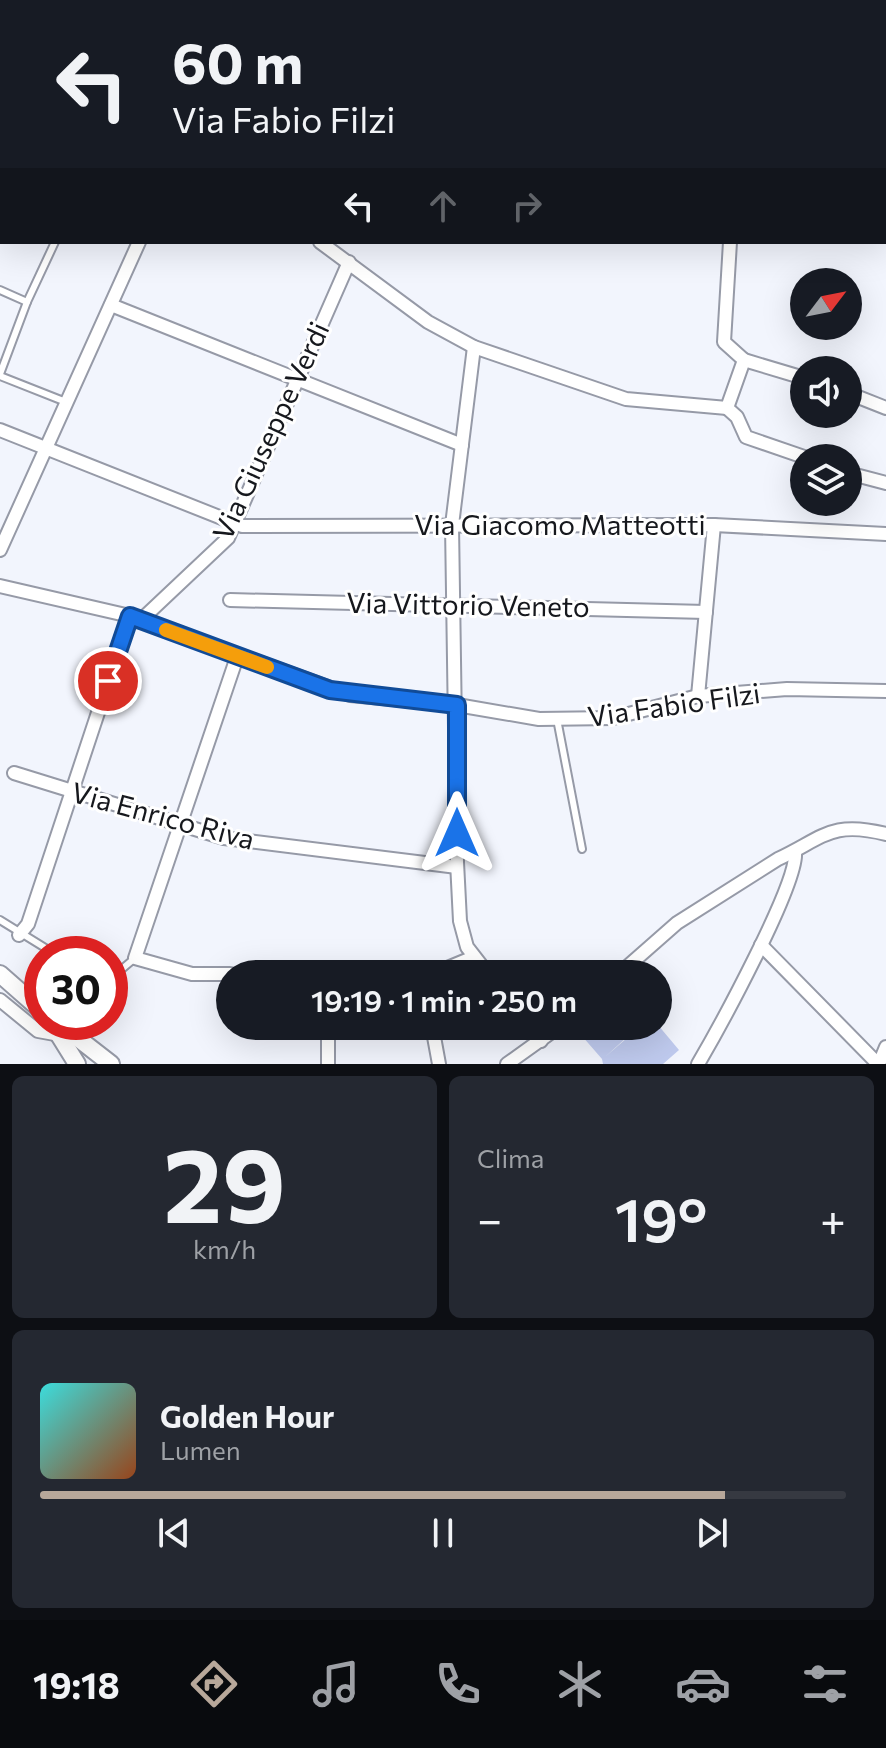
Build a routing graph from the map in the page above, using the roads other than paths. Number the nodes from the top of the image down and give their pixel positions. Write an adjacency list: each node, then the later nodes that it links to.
1 (54, 244): 7 (lane)
2 (138, 244): 8 (street)
3 (323, 244): 5 (street)
4 (730, 244): 10 (street)
5 (349, 262): 9 (street); 13 (street, Via Giuseppe Verdi)
6 (0, 290): 7 (lane)
7 (27, 302): 12 (lane)
8 (111, 305): 13 (street); 15 (street)
9 (474, 347): 16 (street); 19 (street)
10 (744, 360): 11 (street); 16 (street)
11 (790, 374)
12 (0, 375): 15 (lane)
13 (297, 379): 19 (street); 24 (street, Via Giuseppe Verdi)
14 (862, 399): 17 (street)
15 (66, 402): 20 (street)
16 (727, 408): 21 (street)
17 (886, 408)
18 (0, 430): 20 (street)
19 (462, 445): 25 (street)
20 (46, 448): 24 (street); 28 (street)
21 (790, 452)
22 (862, 477): 23 (street)
23 (886, 483)
24 (233, 524): 25 (street, Via Giacomo Matteotti); 33 (street, Via Giuseppe Verdi)
25 (452, 525): 26 (street, Via Giacomo Matteotti); 31 (street)
26 (714, 525): 27 (street, Via Giacomo Matteotti); 32 (street)
27 (886, 534)
28 (0, 550)
29 (0, 586): 33 (street, Via Fabio Filzi)
30 (230, 600): 31 (street, Via Vittorio Veneto)
31 (454, 604): 32 (street, Via Vittorio Veneto); 37 (street)
32 (706, 612): 36 (street)
33 (135, 618): 34 (street, Via Fabio Filzi); 40 (street)
34 (237, 657): 37 (street, Via Fabio Filzi); 41 (street)
35 (886, 691): 36 (street, Via Fabio Filzi)
36 (698, 696): 38 (street, Via Fabio Filzi)
37 (457, 705): 38 (street, Via Fabio Filzi); 45 (street)
38 (557, 719): 43 (lane)
39 (14, 773): 40 (street, Via Enrico Riva)
40 (71, 792): 41 (street, Via Enrico Riva); 47 (street)
41 (179, 824): 45 (street, Via Enrico Riva); 51 (street)
42 (886, 834): 44 (street)
43 (582, 849)
44 (795, 853): 49 (street); 54 (street)
45 (457, 867): 50 (street)
46 (0, 920): 47 (lane)
47 (19, 935): 48 (lane)
48 (24, 938)
49 (761, 945): 72 (street); 73 (street)
50 (474, 957): 52 (street); 53 (street)
51 (135, 958): 55 (lane); 57 (street)
52 (467, 960)
53 (476, 960)
54 (635, 960)
55 (128, 964)
56 (0, 974): 58 (main road)
57 (216, 974)
58 (24, 995)
59 (0, 1000): 60 (street)
60 (24, 1020)
61 (68, 1040): 67 (main road)
62 (79, 1040): 68 (main road)
63 (328, 1040): 69 (street)
64 (435, 1040): 70 (street)
65 (541, 1041): 71 (street)
66 (886, 1047): 73 (street)
67 (77, 1064)
68 (108, 1064)
69 (328, 1064)
70 (439, 1064)
71 (507, 1064)
72 (698, 1064)
73 (878, 1064)

